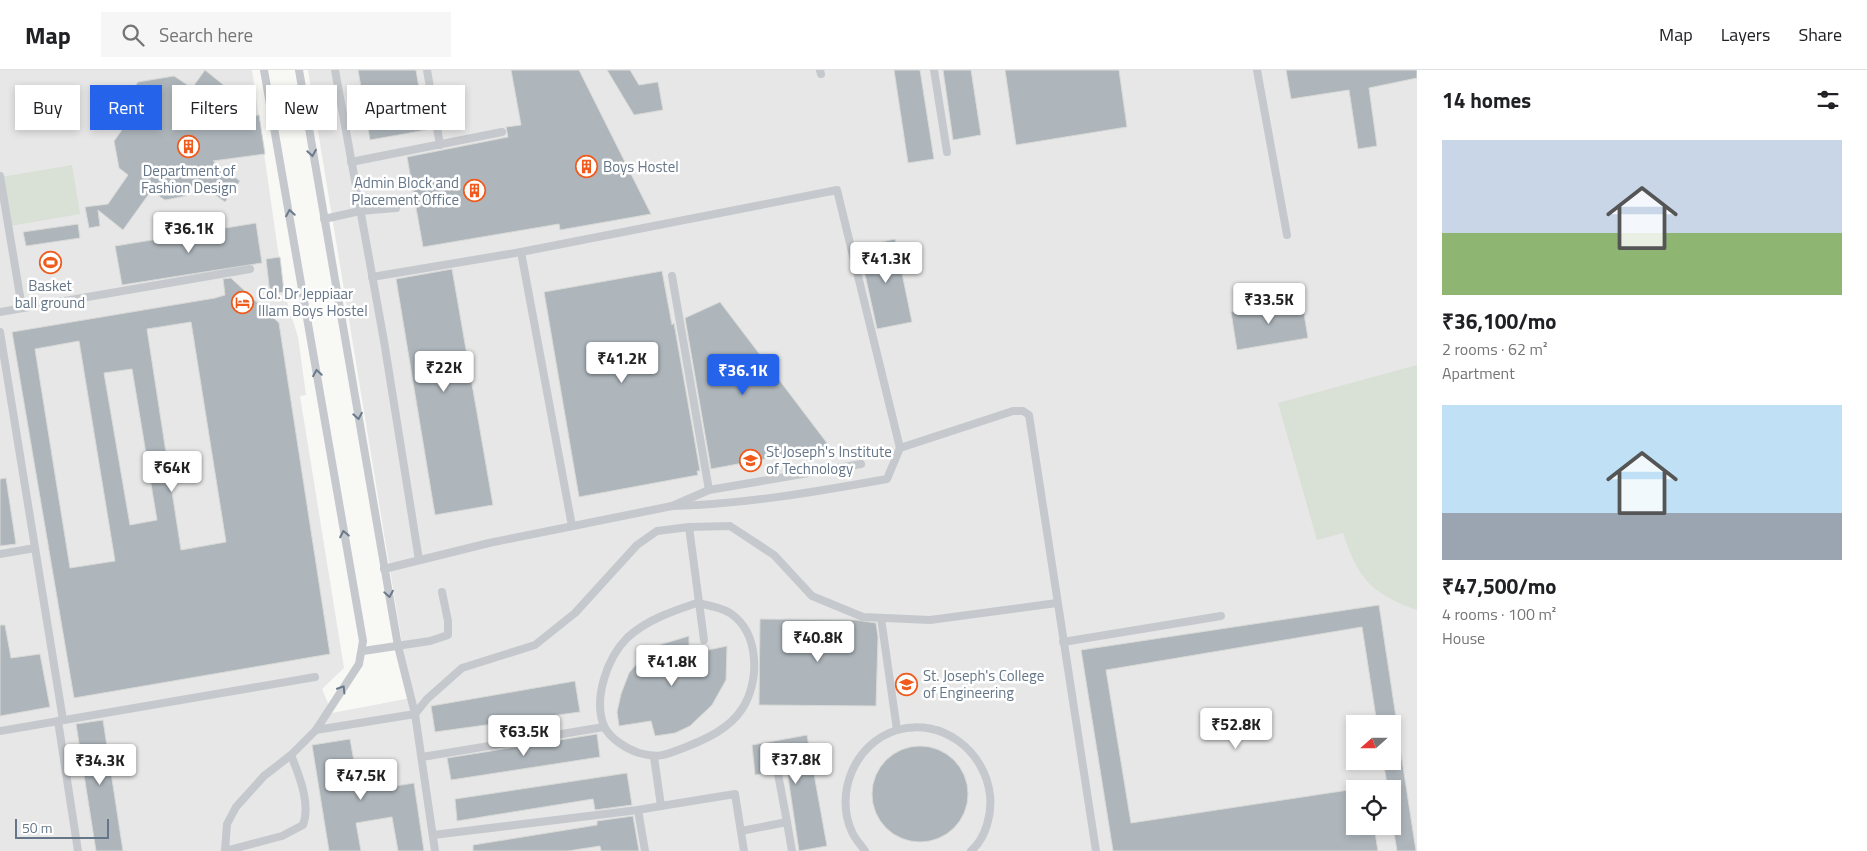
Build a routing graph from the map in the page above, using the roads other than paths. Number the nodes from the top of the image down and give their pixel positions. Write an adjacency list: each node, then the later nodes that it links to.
1 (264, 70): 41 (lane, one-way to 1)
2 (299, 70): 14 (lane, one-way to 14)
3 (335, 70): 10 (lane)
4 (427, 70): 8 (lane)
5 (934, 70): 9 (lane)
6 (1257, 70): 15 (lane)
7 (502, 132): 8 (lane)
8 (440, 145): 10 (lane)
9 (947, 152)
10 (351, 162): 13 (lane)
11 (0, 176): 20 (lane)
12 (396, 208): 13 (lane)
13 (360, 211): 14 (lane); 18 (lane)
14 (324, 219): 32 (lane, one-way to 32)
15 (1287, 235)
16 (521, 252): 18 (lane); 23 (lane); 27 (lane)
17 (250, 268): 20 (lane)
18 (372, 276): 31 (lane)
19 (672, 276): 25 (lane)
20 (22, 308): 21 (lane)
21 (0, 312)
22 (0, 332): 29 (lane)
23 (900, 448): 26 (lane); 35 (lane)
24 (861, 464): 25 (lane)
25 (710, 490): 26 (lane)
26 (672, 506): 27 (lane)
27 (572, 526): 31 (lane)
28 (689, 527): 34 (lane); 37 (lane); 43 (lane)
29 (35, 548): 30 (lane); 44 (lane)
30 (0, 554)
31 (419, 560): 32 (lane)
32 (384, 569): 40 (lane, one-way to 40)
33 (442, 592): 40 (lane)
34 (698, 602): 38 (lane); 45 (lane); 51 (lane)
35 (1057, 604): 37 (lane); 39 (lane)
36 (1222, 616): 39 (lane)
37 (881, 618): 48 (lane)
38 (704, 640)
39 (1063, 642): 66 (lane)
40 (398, 646): 41 (lane); 43 (lane)
41 (363, 651): 47 (lane, one-way to 41)
42 (315, 677): 44 (lane)
43 (415, 714): 47 (lane); 50 (lane)
44 (60, 720): 46 (lane); 58 (lane)
45 (604, 727): 50 (lane); 51 (lane)
46 (0, 730)
47 (316, 730): 49 (lane)
48 (897, 730): 64 (lane); 65 (lane)
49 (291, 755): 59 (lane); 59 (lane)
50 (422, 757): 57 (lane)
51 (654, 757): 53 (lane)
52 (778, 774): 55 (lane)
53 (660, 806): 54 (lane); 56 (lane)
54 (638, 810): 57 (lane); 61 (lane)
55 (787, 822): 56 (lane); 63 (lane)
56 (741, 831): 62 (lane)
57 (433, 835): 60 (lane)
58 (78, 851)
59 (225, 851)
60 (436, 851)
61 (645, 851)
62 (744, 851)
63 (792, 851)
64 (865, 851)
65 (971, 851)
66 (1096, 851)

